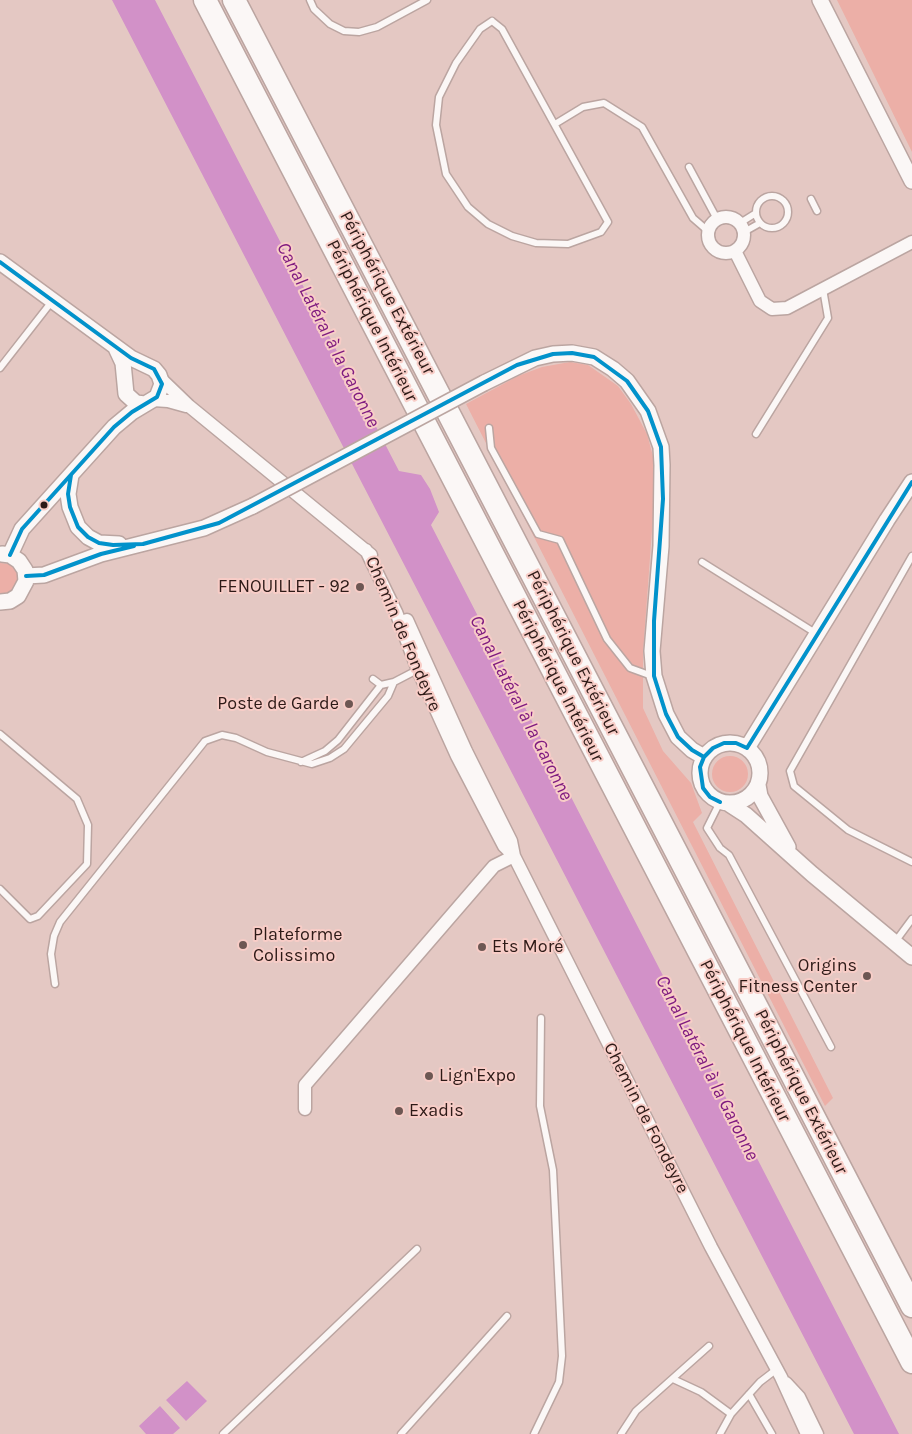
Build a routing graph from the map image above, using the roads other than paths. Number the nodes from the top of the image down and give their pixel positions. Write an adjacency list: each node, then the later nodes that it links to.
1 (205, 0): 67 (highway, Périphérique Intérieur)
2 (234, 0): 64 (highway, Périphérique Extérieur)
3 (310, 0): 4 (lane)
4 (427, 0)
5 (820, 0): 8 (street)
6 (555, 124): 6 (lane); 15 (lane)
7 (689, 167): 12 (lane)
8 (912, 181)
9 (810, 199): 10 (lane)
10 (817, 211)
11 (756, 213): 13 (lane); 13 (lane); 14 (lane)
12 (716, 219): 14 (street); 15 (street)
13 (760, 223): 14 (lane)
14 (742, 228): 17 (street)
15 (708, 230): 17 (street)
16 (912, 242): 19 (street)
17 (735, 250): 19 (street)
18 (0, 262): 20 (street)
19 (824, 289): 31 (lane)
20 (54, 300): 21 (street); 23 (lane)
21 (116, 347): 22 (street); 24 (street)
22 (142, 365): 24 (street); 25 (street)
23 (0, 368)
24 (124, 378): 26 (street)
25 (161, 378): 27 (street); 28 (street, Chemin de Fondeyre)
26 (126, 394): 27 (street); 29 (street)
27 (149, 402): 28 (street); 29 (street)
28 (189, 406): 41 (street, Chemin de Fondeyre)
29 (114, 427): 32 (street)
30 (489, 428): 42 (lane)
31 (756, 434)
32 (71, 475): 34 (street); 35 (street)
33 (912, 482): 40 (street)
34 (143, 544): 38 (street); 42 (street, bridge)
35 (5, 555): 38 (street)
36 (912, 556): 54 (lane)
37 (702, 562): 40 (lane)
38 (26, 576): 39 (street)
39 (0, 602)
40 (817, 634): 47 (street)
41 (422, 667): 44 (lane); 52 (street, Chemin de Fondeyre)
42 (654, 676): 48 (street)
43 (373, 679): 45 (lane)
44 (394, 682): 45 (lane); 49 (lane)
45 (381, 684): 49 (lane)
46 (0, 734): 55 (lane)
47 (747, 748): 48 (street); 50 (street)
48 (704, 757): 51 (street)
49 (300, 763): 59 (lane)
50 (758, 786): 51 (street); 53 (street)
51 (724, 803): 53 (street); 61 (lane)
52 (514, 856): 62 (street); 68 (street, Chemin de Fondeyre)
53 (793, 857): 57 (street)
54 (912, 862)
55 (0, 890)
56 (912, 919): 57 (lane)
57 (895, 943): 58 (street)
58 (912, 957)
59 (55, 984)
60 (540, 1018): 74 (lane)
61 (832, 1047)
62 (305, 1109)
63 (417, 1249): 72 (lane)
64 (912, 1306)
65 (507, 1316): 73 (lane)
66 (709, 1346): 69 (lane)
67 (912, 1362)
68 (779, 1373): 70 (lane); 78 (street, Chemin de Fondeyre); 79 (street, Chemin de Fondeyre)
69 (673, 1379): 71 (lane); 75 (lane)
70 (749, 1394): 71 (lane); 77 (lane)
71 (731, 1414): 76 (lane)
72 (223, 1434)
73 (401, 1434)
74 (534, 1434)
75 (621, 1434)
76 (720, 1434)
77 (772, 1434)
78 (807, 1434)
79 (817, 1434)

